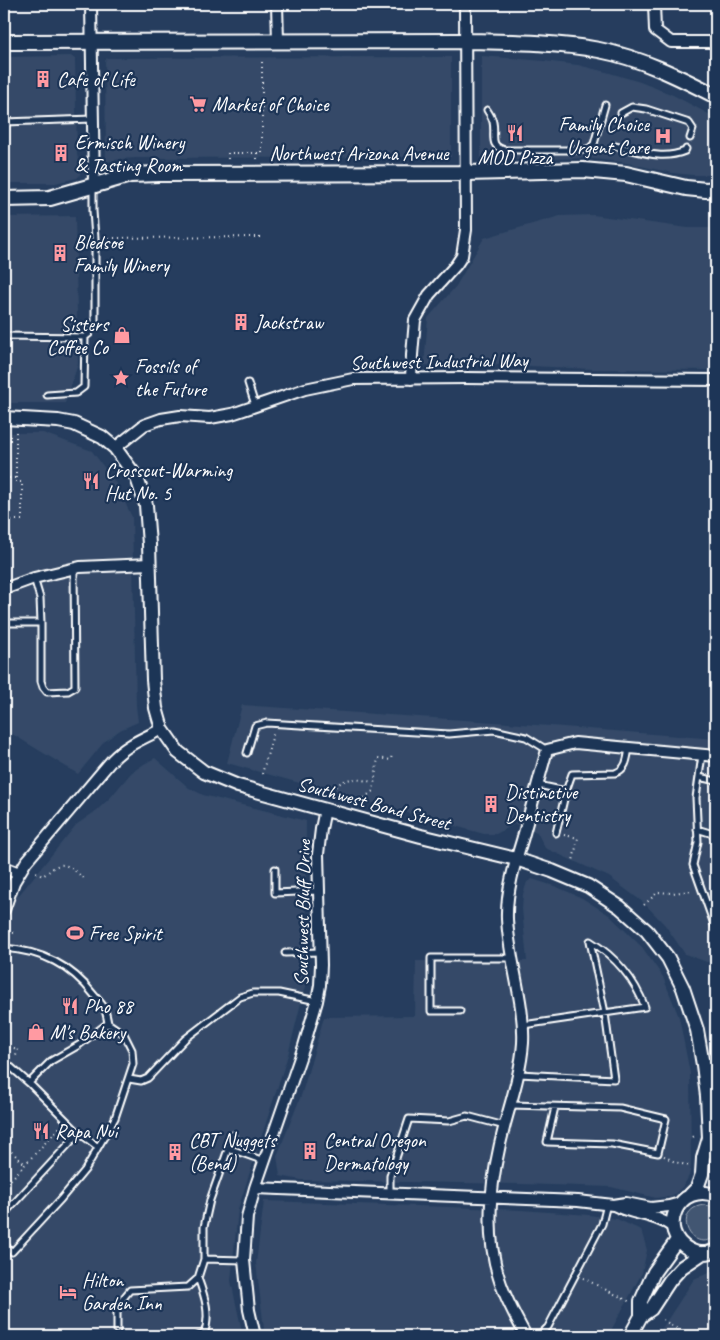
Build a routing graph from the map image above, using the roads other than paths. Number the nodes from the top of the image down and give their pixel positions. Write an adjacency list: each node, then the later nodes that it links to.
1 (91, 4): 8 (street)
2 (277, 4): 5 (street)
3 (465, 4): 6 (street)
4 (654, 4): 9 (street)
5 (278, 41): 6 (main road); 8 (main road)
6 (465, 41): 10 (main road); 19 (street)
7 (4, 42): 8 (main road)
8 (92, 42): 14 (street)
9 (716, 42)
10 (716, 96)
11 (605, 105): 12 (lane)
12 (488, 110)
13 (621, 113): 16 (lane)
14 (93, 119): 15 (lane); 20 (street)
15 (4, 122)
16 (690, 138)
17 (615, 146): 18 (lane)
18 (686, 149)
19 (466, 173): 20 (main road, Northwest Arizona Avenue); 21 (main road, Northwest Arizona Avenue); 25 (street)
20 (94, 184): 22 (main road, Northwest Arizona Avenue); 24 (lane)
21 (716, 189)
22 (4, 199)
23 (4, 336): 24 (lane)
24 (85, 337): 28 (lane)
25 (411, 378): 26 (street, Southwest Industrial Way); 29 (street, Southwest Industrial Way)
26 (716, 380)
27 (248, 383): 29 (lane)
28 (47, 395)
29 (255, 405): 31 (street, Southwest Industrial Way)
30 (4, 418): 31 (street)
31 (115, 448): 32 (street, Southwest Bond Street)
32 (150, 564): 33 (street); 38 (street, Southwest Bond Street)
33 (74, 568): 34 (street); 37 (lane)
34 (34, 578): 35 (street); 37 (lane)
35 (4, 589)
36 (4, 623): 37 (lane)
37 (41, 623)
38 (162, 729): 48 (street, Southwest Bond Street); 55 (street)
39 (628, 748): 40 (street); 42 (street); 47 (lane)
40 (547, 750): 41 (lane); 46 (street)
41 (248, 753)
42 (702, 754): 43 (street); 44 (lane)
43 (716, 756)
44 (699, 777): 45 (lane); 49 (lane)
45 (716, 781)
46 (537, 784): 47 (lane); 52 (street)
47 (566, 792): 50 (lane)
48 (325, 809): 52 (street, Southwest Bond Street); 56 (street, Southwest Bluff Drive)
49 (697, 829): 51 (lane); 58 (lane)
50 (556, 833)
51 (716, 835)
52 (516, 860): 62 (street); 70 (street, Southwest Bond Street)
53 (4, 867): 55 (street)
54 (275, 869): 56 (lane)
55 (19, 873): 57 (street)
56 (319, 891): 60 (street, Southwest Bluff Drive)
57 (4, 910)
58 (716, 930)
59 (4, 948): 66 (lane)
60 (321, 952): 61 (lane); 63 (street, Southwest Bluff Drive)
61 (285, 953)
62 (512, 958): 64 (lane); 67 (street)
63 (317, 1001): 72 (lane); 83 (street, Southwest Bluff Drive)
64 (460, 1011)
65 (605, 1013): 65 (lane); 67 (lane); 71 (lane)
66 (108, 1023): 72 (lane); 73 (lane)
67 (522, 1025): 71 (street)
68 (4, 1062): 73 (lane)
69 (716, 1063): 70 (street)
70 (703, 1065): 79 (street, Southwest Bond Street)
71 (519, 1074): 74 (street)
72 (129, 1079): 80 (lane)
73 (29, 1083): 77 (lane)
74 (511, 1105): 75 (lane); 76 (street)
75 (555, 1107): 75 (lane)
76 (505, 1126): 85 (lane); 88 (street)
77 (79, 1133): 80 (lane); 91 (lane)
78 (233, 1134): 81 (lane)
79 (709, 1138): 82 (street, Southwest Bond Street); 86 (street, Southwest Bond Street)
80 (98, 1148): 94 (lane)
81 (228, 1148): 83 (lane); 96 (lane)
82 (716, 1156)
83 (264, 1161): 84 (street, Southwest Bluff Drive)
84 (255, 1188): 85 (street); 97 (street, Southwest Bluff Drive)
85 (390, 1194): 88 (street)
86 (690, 1195): 87 (street); 90 (street, Southwest Bond Street)
87 (716, 1196)
88 (492, 1197): 89 (street); 103 (street)
89 (610, 1204): 90 (street); 92 (street); 104 (lane)
90 (680, 1204): 92 (street)
91 (4, 1214)
92 (673, 1227): 93 (street)
93 (677, 1240): 95 (street); 99 (street)
94 (4, 1244)
95 (712, 1251): 99 (street)
96 (204, 1259): 97 (lane); 98 (lane)
97 (244, 1260): 102 (street, Southwest Bluff Drive)
98 (198, 1278): 100 (lane); 101 (lane)
99 (641, 1316): 105 (street)
100 (117, 1330)
101 (198, 1336)
102 (255, 1336)
103 (526, 1336)
104 (539, 1336)
105 (630, 1336)

